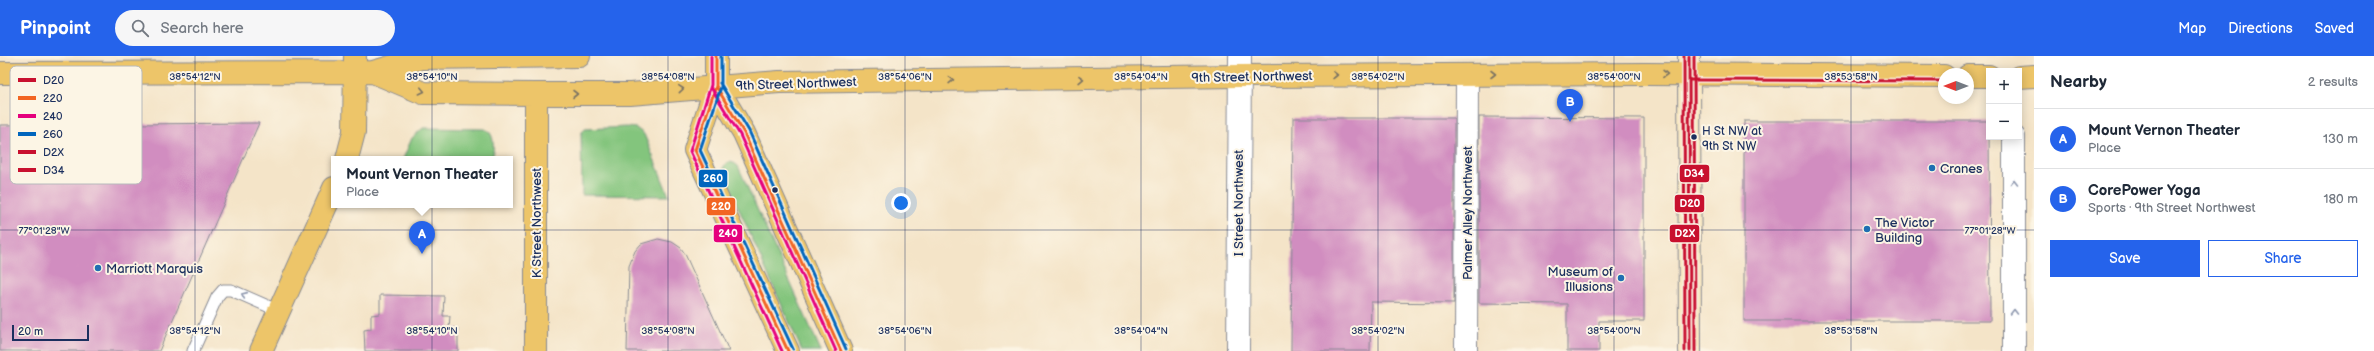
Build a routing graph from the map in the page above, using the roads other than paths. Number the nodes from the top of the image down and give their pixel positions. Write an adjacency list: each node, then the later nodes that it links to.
1 (579, 56): 5 (main road, 9th Street Northwest)
2 (716, 56): 15 (main road)
3 (1689, 65): 9 (main road, 9th Street Northwest, one-way to 3); 10 (main road, 9th Street Northwest); 28 (main road)
4 (1240, 66): 9 (main road, 9th Street Northwest, one-way to 9); 15 (main road, 9th Street Northwest, one-way to 4); 26 (street, I Street Northwest)
5 (361, 67): 6 (main road, 9th Street Northwest); 16 (main road, 9th Street Northwest, one-way to 16); 18 (main road)
6 (142, 71)
7 (0, 73): 8 (main road, 9th Street Northwest)
8 (10, 73)
9 (1467, 75): 27 (street, Palmer Alley Northwest)
10 (1938, 76)
11 (1974, 76): 12 (main road)
12 (1986, 76)
13 (2022, 76): 14 (main road)
14 (2034, 76)
15 (716, 86): 16 (main road, 9th Street Northwest, one-way to 15); 24 (main road); 25 (main road)
16 (536, 94): 23 (main road, K Street Northwest)
17 (2014, 140): 29 (street, one-way to 17)
18 (348, 156)
19 (331, 195): 20 (main road)
20 (279, 311): 21 (lane, one-way to 21); 22 (main road)
21 (193, 351)
22 (261, 351)
23 (536, 351)
24 (788, 351)
25 (841, 351)
26 (1238, 351)
27 (1466, 351)
28 (1690, 351)
29 (2014, 351)

